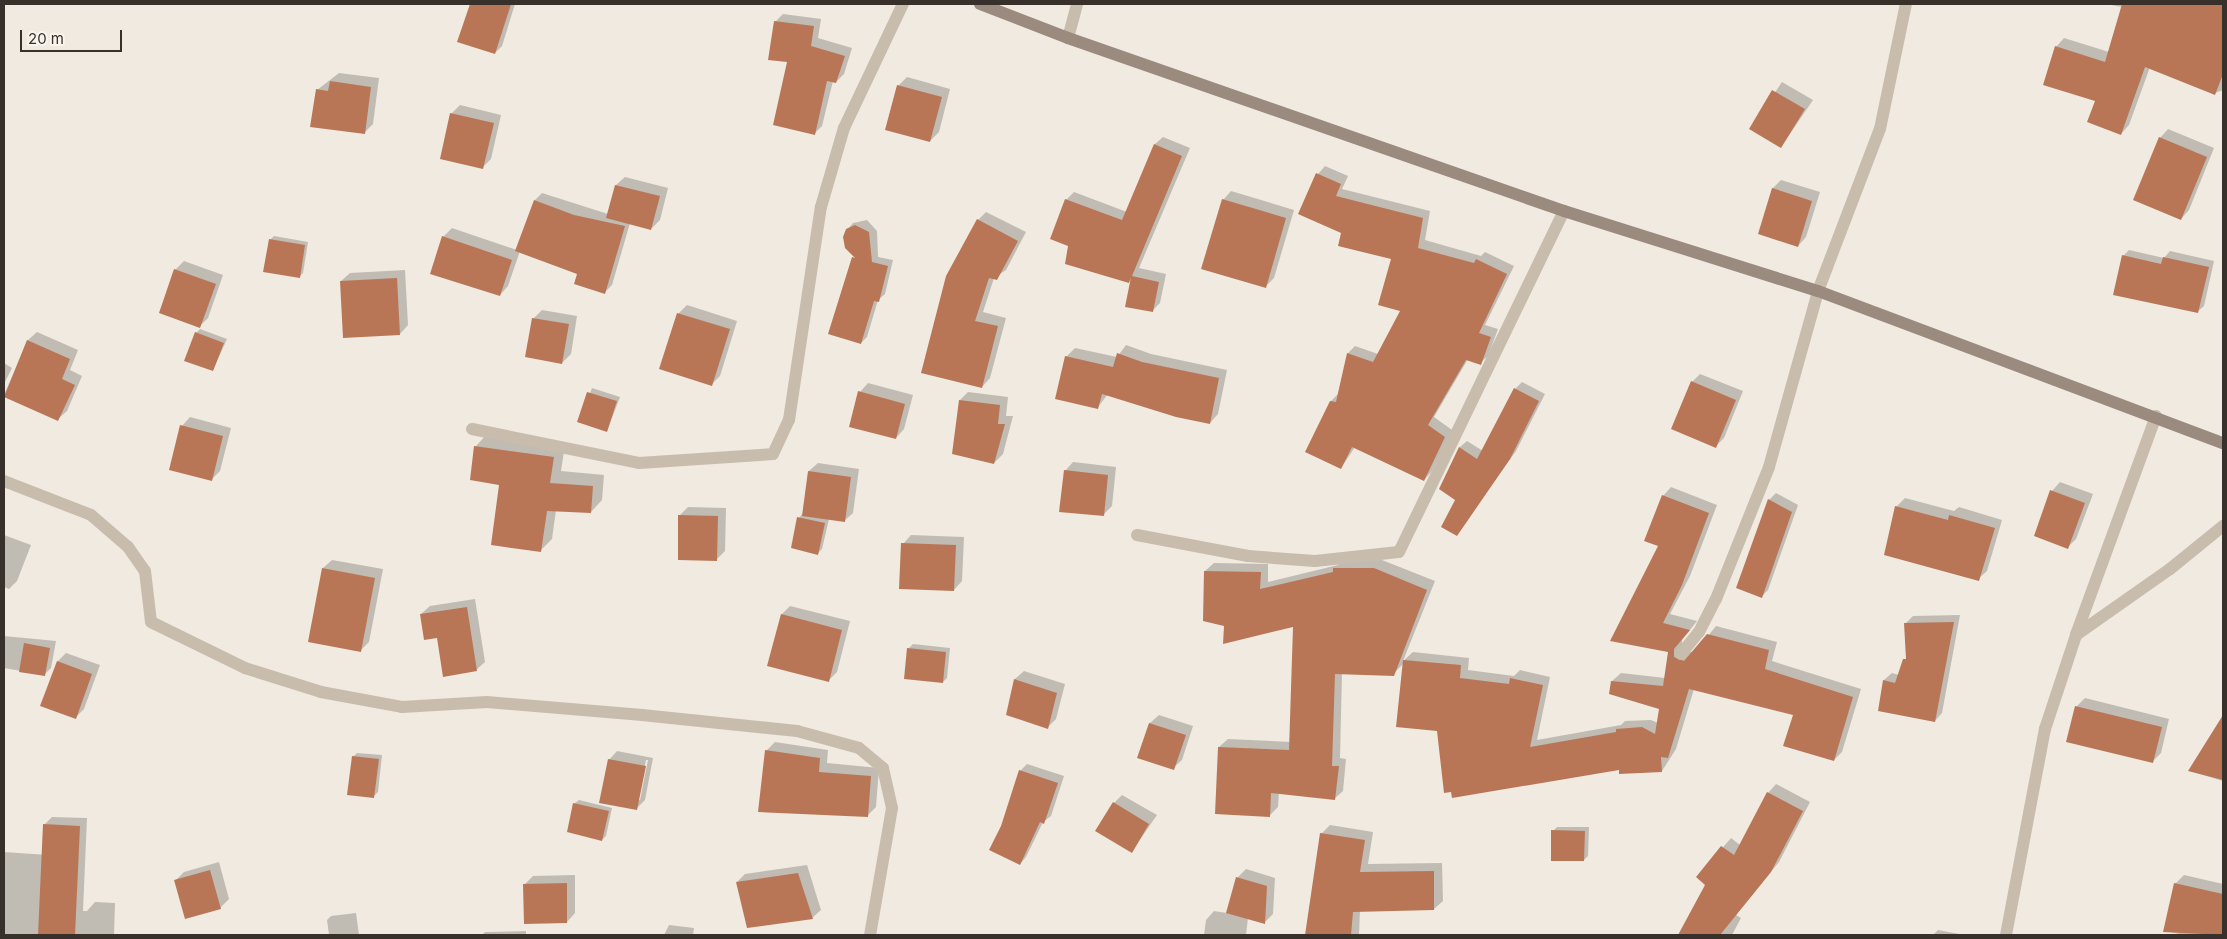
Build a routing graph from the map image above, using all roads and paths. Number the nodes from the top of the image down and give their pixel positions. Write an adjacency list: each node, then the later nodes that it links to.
1 (903, 4): 9 (street)
2 (980, 4): 5 (street)
3 (1077, 4): 5 (street)
4 (1906, 4): 7 (street)
5 (1068, 38): 6 (street)
6 (1564, 211): 7 (street); 13 (street)
7 (1818, 291): 8 (street); 15 (street)
8 (2156, 416): 10 (street); 14 (street)
9 (472, 429)
10 (2223, 443)
11 (4, 481): 16 (street)
12 (2223, 526): 14 (street)
13 (1137, 535)
14 (2076, 635): 17 (street)
15 (1681, 654)
16 (870, 935)
17 (2006, 935)

